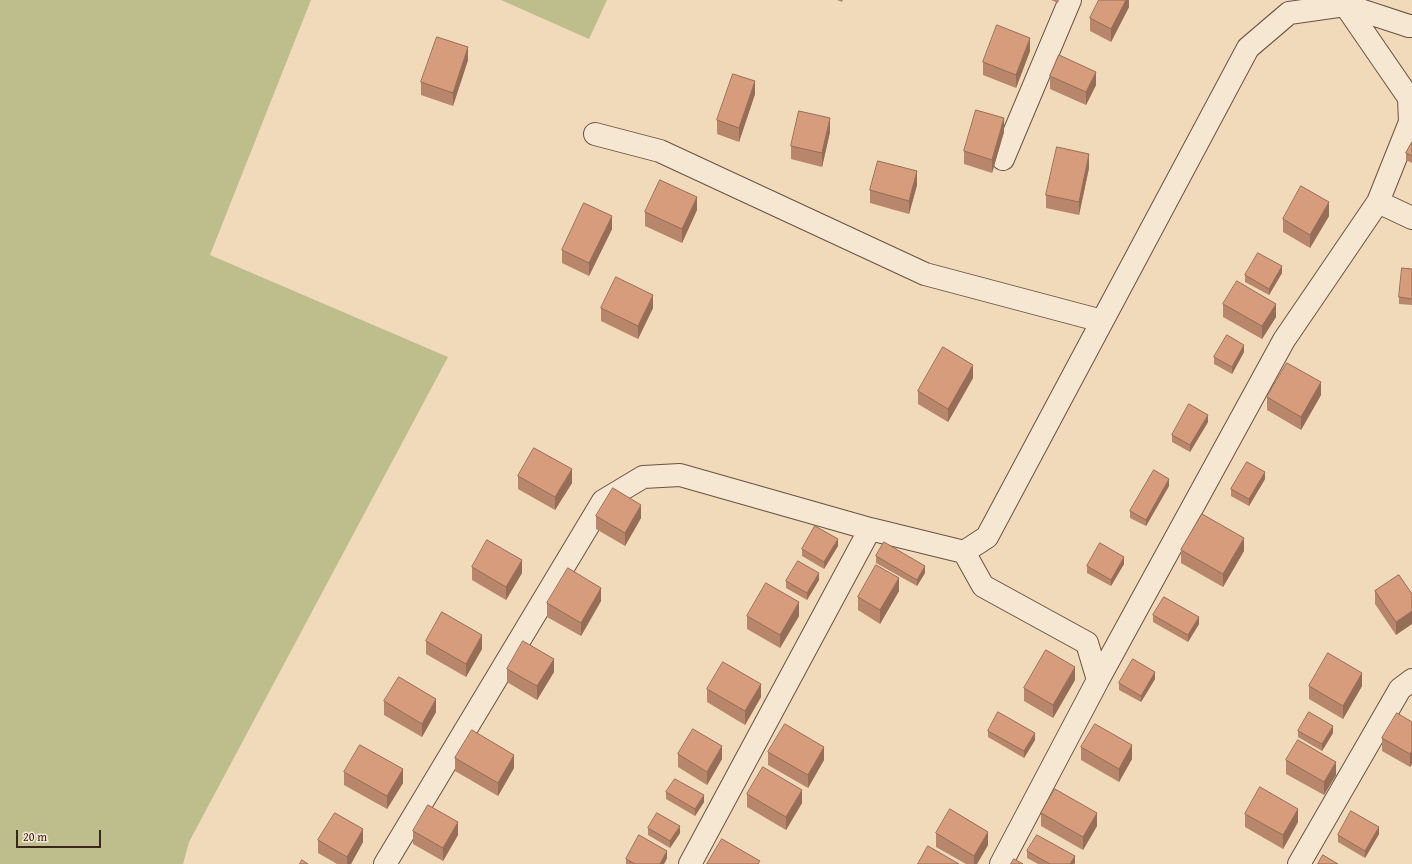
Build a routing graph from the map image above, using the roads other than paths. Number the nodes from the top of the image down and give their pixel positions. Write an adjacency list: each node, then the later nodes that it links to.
1 (1070, 0): 5 (street)
2 (1344, 2): 3 (street); 6 (street); 8 (street)
3 (1412, 26)
4 (595, 134): 8 (street)
5 (1003, 159)
6 (1378, 202): 7 (street); 11 (street)
7 (1412, 218)
8 (1102, 321): 10 (street)
9 (870, 529): 10 (street); 13 (street); 14 (street)
10 (964, 552): 11 (street)
11 (1098, 680): 15 (street)
12 (1412, 680): 16 (street)
13 (385, 864)
14 (690, 864)
15 (1001, 864)
16 (1299, 864)

